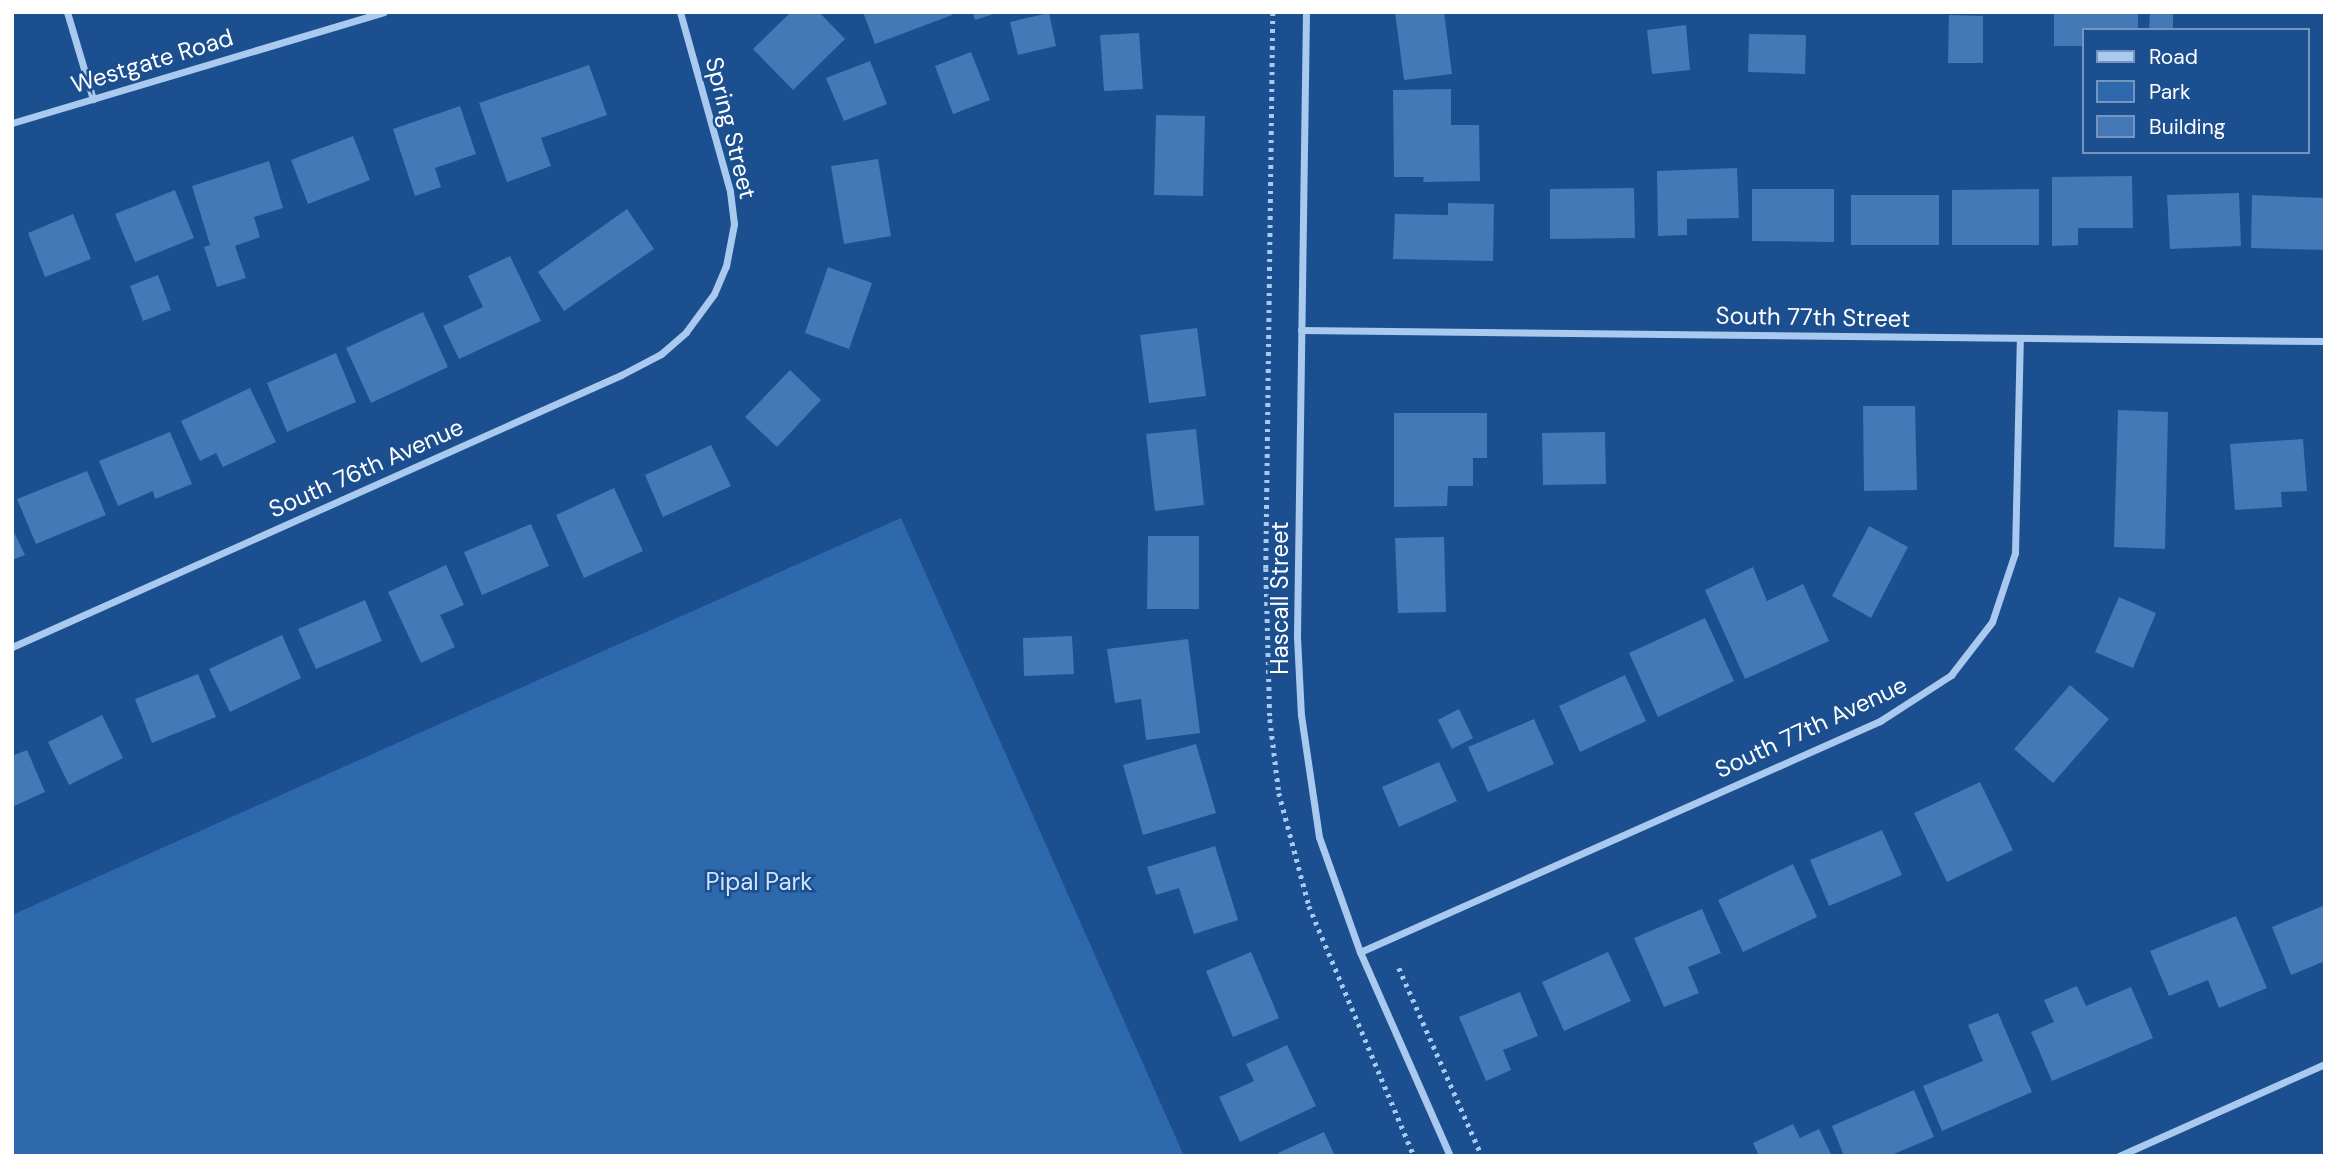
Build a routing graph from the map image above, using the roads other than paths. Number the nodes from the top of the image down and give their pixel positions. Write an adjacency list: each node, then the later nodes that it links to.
1 (67, 12): 5 (street)
2 (384, 12): 5 (street, Westgate Road)
3 (680, 12): 7 (street, Spring Street)
4 (1306, 12): 8 (street, Hascall Street)
5 (93, 99): 6 (street, Westgate Road)
6 (12, 124)
7 (715, 294): 11 (street, South 76th Avenue)
8 (1301, 330): 9 (street, South 77th Street); 12 (street, Hascall Street)
9 (2020, 339): 10 (street, South 77th Street); 12 (street, South 77th Avenue)
10 (2325, 341)
11 (12, 647)
12 (1360, 952): 14 (street, Hascall Street)
13 (2325, 1065): 15 (street)
14 (1450, 1156)
15 (2119, 1156)

